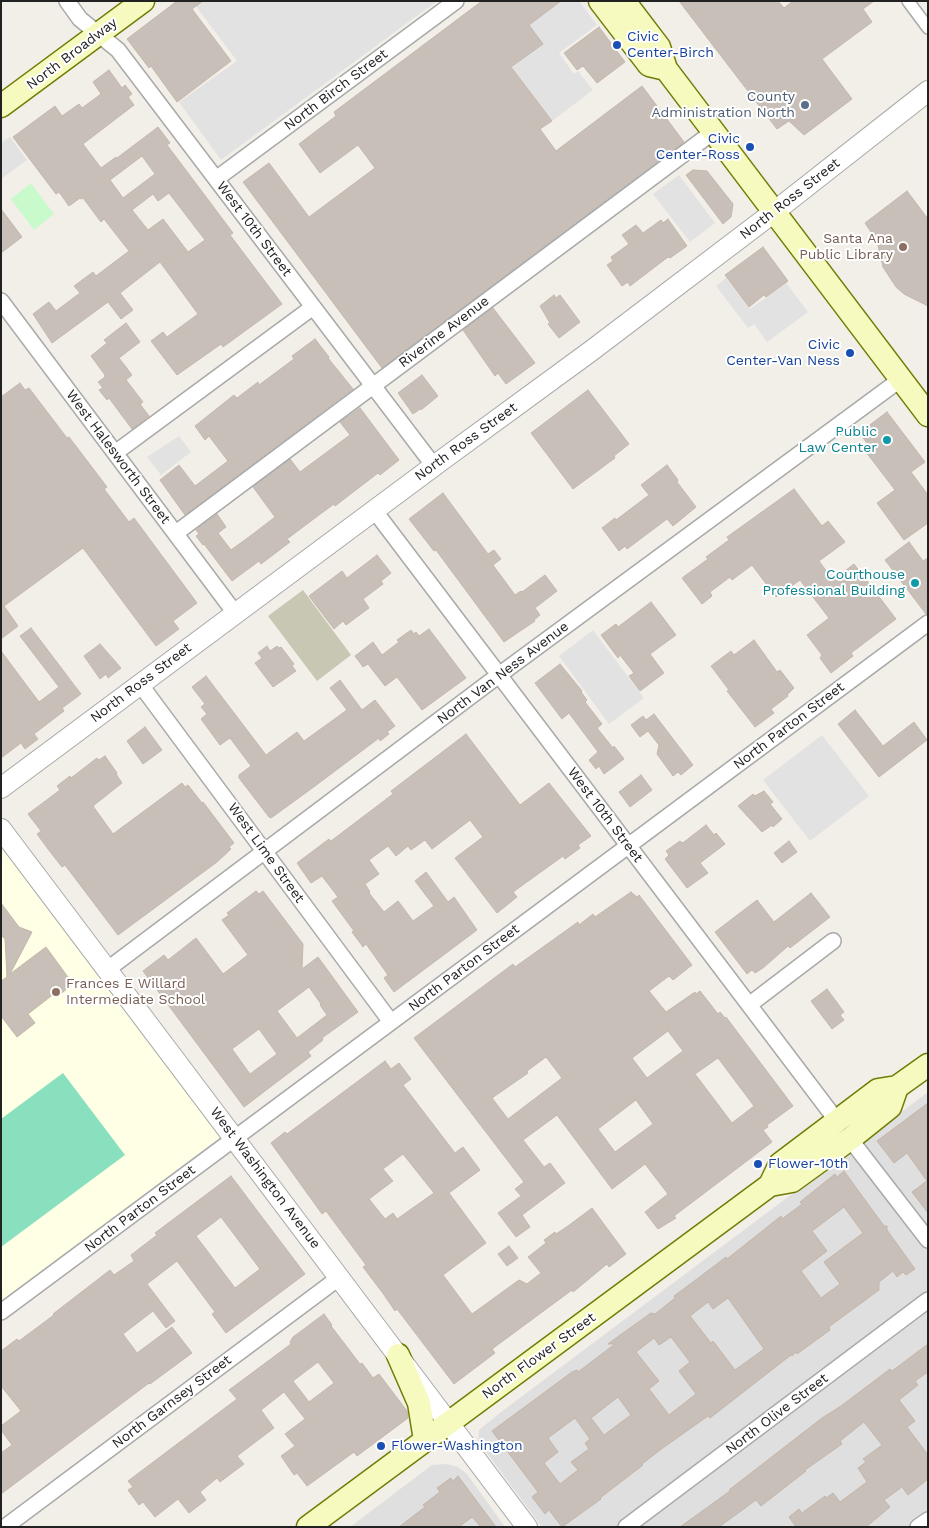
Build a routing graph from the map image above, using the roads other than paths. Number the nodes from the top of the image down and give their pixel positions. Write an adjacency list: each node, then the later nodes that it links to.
1 (67, 1): 8 (street, West 10th Street)
2 (143, 1): 8 (main road, North Broadway)
3 (456, 1): 13 (street, North Birch Street)
4 (600, 1): 9 (main road)
5 (624, 1): 9 (main road)
6 (908, 1): 7 (street)
7 (928, 28)
8 (99, 34): 11 (main road, North Broadway); 13 (street, West 10th Street)
9 (658, 67): 12 (main road)
10 (928, 91): 14 (street, North Ross Street)
11 (1, 106)
12 (713, 132): 14 (main road); 18 (street, Riverine Avenue)
13 (216, 179): 16 (street, West 10th Street)
14 (774, 212): 17 (main road); 21 (street, North Ross Street)
15 (1, 301): 20 (street, West Halesworth Street)
16 (313, 307): 18 (street, West 10th Street); 20 (street)
17 (901, 380): 19 (main road); 26 (street, North Van Ness Avenue)
18 (373, 385): 21 (street, West 10th Street); 23 (street, Riverine Avenue)
19 (928, 415)
20 (115, 453): 23 (street, West Halesworth Street)
21 (434, 466): 22 (street, North Ross Street)
22 (374, 510): 24 (street, North Ross Street); 26 (street, West 10th Street)
23 (176, 533): 24 (street, West Halesworth Street)
24 (236, 613): 27 (street, North Ross Street)
25 (928, 623): 30 (street, North Parton Street)
26 (499, 676): 30 (street, West 10th Street); 31 (street, North Van Ness Avenue)
27 (140, 684): 28 (street, North Ross Street); 31 (street, West Lime Street)
28 (1, 788)
29 (1, 829): 33 (street, West Washington Avenue)
30 (628, 846): 34 (street, West 10th Street); 35 (street, North Parton Street)
31 (266, 852): 33 (street, North Van Ness Avenue); 35 (street, West Lime Street)
32 (834, 941): 34 (street)
33 (108, 969): 38 (street, West Washington Avenue)
34 (749, 1005): 37 (street, West 10th Street)
35 (392, 1022): 38 (street, North Parton Street)
36 (928, 1065): 37 (main road, North Flower Street)
37 (843, 1130): 39 (street, West 10th Street); 44 (main road, North Flower Street)
38 (235, 1138): 40 (street, West Washington Avenue); 42 (street, North Parton Street)
39 (928, 1240)
40 (340, 1277): 43 (street, West Washington Avenue); 47 (street, North Garnsey Street)
41 (928, 1300): 50 (street, North Olive Street)
42 (1, 1312)
43 (398, 1355): 44 (street, West Washington Avenue); 45 (main road)
44 (449, 1422): 45 (main road, North Flower Street); 49 (street, West Washington Avenue)
45 (425, 1440): 48 (main road, North Flower Street)
46 (928, 1520): 51 (street)
47 (5, 1527)
48 (308, 1527)
49 (527, 1527)
50 (626, 1527)
51 (918, 1527)

